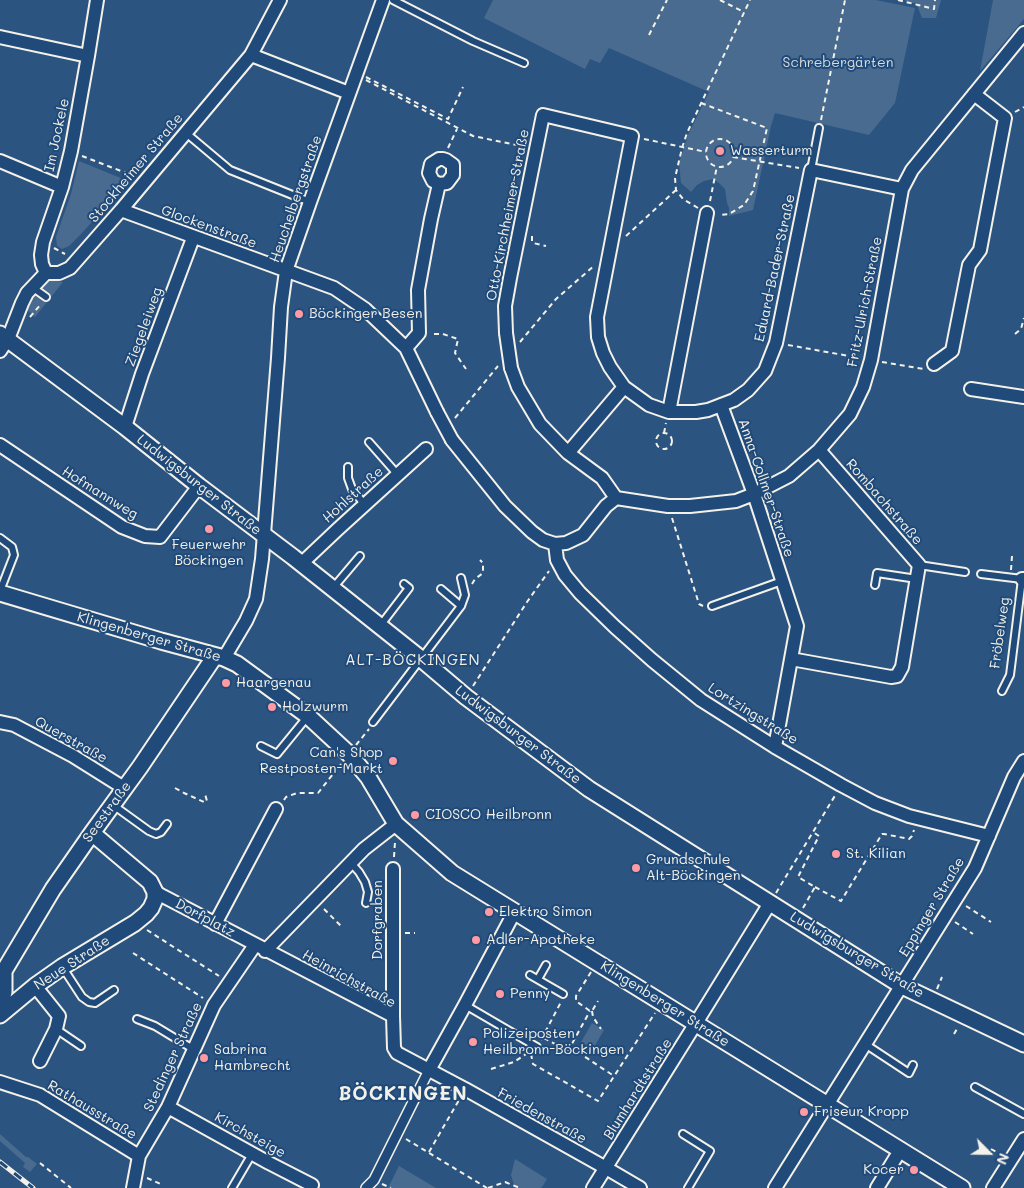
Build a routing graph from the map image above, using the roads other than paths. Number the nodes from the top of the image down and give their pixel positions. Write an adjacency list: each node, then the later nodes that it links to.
1 (97, 0): 8 (street, Im Jockele)
2 (280, 0): 7 (street, Stockheimer Straße)
3 (383, 0): 10 (street, Heuchelbergstraße)
4 (393, 0): 9 (lane)
5 (1024, 33): 11 (street, Fritz-Ulrich-Straße)
6 (0, 36): 8 (street)
7 (251, 55): 10 (street); 13 (street, Stockheimer Straße)
8 (88, 56): 18 (street, Im Jockele)
9 (524, 63)
10 (349, 93): 20 (street, Heuchelbergstraße)
11 (974, 94): 19 (street, Fritz-Ulrich-Straße); 30 (street)
12 (819, 128): 17 (lane)
13 (186, 133): 20 (lane); 21 (street, Stockheimer Straße)
14 (632, 136): 31 (street, Eduard-Bader-Straße); 41 (street, Otto-Kirchheimer-Straße, bridge)
15 (443, 159): 29 (street)
16 (0, 161): 18 (street)
17 (811, 170): 19 (street); 34 (street, Eduard-Bader-Straße)
18 (62, 187): 25 (street, Im Jockele)
19 (902, 189): 40 (street, Fritz-Ulrich-Straße)
20 (310, 202): 24 (street, Heuchelbergstraße)
21 (121, 210): 23 (street, Glockenstraße); 25 (street, Stockheimer Straße)
22 (707, 213): 35 (street)
23 (193, 238): 24 (street, Glockenstraße); 36 (street, Ziegeleiweg)
24 (286, 271): 29 (street); 48 (street, Heuchelbergstraße)
25 (46, 273): 26 (street)
26 (32, 287): 27 (lane); 28 (street)
27 (46, 297)
28 (3, 342): 36 (street, Ludwigsburger Straße)
29 (406, 348): 50 (street, bridge)
30 (934, 364)
31 (624, 387): 35 (street, Eduard-Bader-Straße); 41 (street)
32 (971, 389): 33 (street)
33 (1024, 397)
34 (721, 405): 35 (street, Eduard-Bader-Straße); 45 (street, Anna-Collmer-Straße)
35 (668, 415)
36 (124, 427): 44 (street, Ludwigsburger Straße)
37 (368, 442): 43 (lane)
38 (0, 446): 44 (street, Hofmannweg)
39 (426, 449): 43 (street, Hohlstraße)
40 (819, 450): 45 (street, Fritz-Ulrich-Straße); 53 (street, Rombachstraße)
41 (568, 453): 46 (street, Otto-Kirchheimer-Straße)
42 (348, 467): 47 (lane)
43 (398, 475): 47 (street, Hohlstraße)
44 (199, 486): 48 (street, Ludwigsburger Straße)
45 (754, 494): 46 (street, Fritz-Ulrich-Straße); 59 (street, Anna-Collmer-Straße)
46 (616, 498): 50 (street)
47 (364, 505): 52 (street, Hohlstraße)
48 (265, 536): 52 (street, Ludwigsburger Straße); 68 (street)
49 (0, 538): 64 (lane)
50 (556, 544): 76 (street, Lortzingstraße)
51 (360, 556): 62 (lane)
52 (302, 564): 62 (street, Ludwigsburger Straße)
53 (919, 565): 54 (lane); 57 (street, Rombachstraße)
54 (965, 572)
55 (981, 574): 58 (lane)
56 (461, 578): 65 (lane)
57 (917, 579): 61 (lane); 70 (street, Rombachstraße)
58 (1019, 579): 71 (lane, Fröbelweg)
59 (782, 581): 66 (lane); 70 (street, Anna-Collmer-Straße)
60 (404, 584): 67 (lane)
61 (875, 585)
62 (332, 589): 67 (street, Ludwigsburger Straße)
63 (441, 589): 65 (lane)
64 (0, 592): 68 (street, Klingenberger Straße)
65 (461, 606): 69 (lane)
66 (712, 606)
67 (380, 626): 69 (street, Ludwigsburger Straße)
68 (220, 657): 72 (street, Klingenberger Straße); 78 (street, Seestraße)
69 (420, 658): 74 (lane); 89 (street, Ludwigsburger Straße)
70 (791, 660): 76 (street, Anna-Collmer-Straße)
71 (1002, 691)
72 (308, 716): 75 (lane); 82 (street, Klingenberger Straße)
73 (0, 722): 78 (street, Querstraße)
74 (373, 722)
75 (261, 746)
76 (775, 747): 84 (street, Lortzingstraße)
77 (1024, 762): 84 (street, Eppinger Straße)
78 (124, 788): 79 (street, Seestraße)
79 (113, 805): 81 (lane); 83 (street, Seestraße)
80 (276, 809): 92 (street)
81 (167, 824)
82 (396, 824): 85 (street, Stedinger Straße); 90 (street, Klingenberger Straße)
83 (92, 833): 87 (street, Dorfplatz); 96 (street, Seestraße)
84 (989, 836): 100 (street, Eppinger Straße)
85 (351, 863): 88 (lane); 93 (street, Stedinger Straße)
86 (393, 869): 106 (street, Dorfgraben)
87 (155, 892): 91 (street, Dorfplatz); 92 (street, Dorfplatz)
88 (366, 903)
89 (770, 903): 100 (street, Ludwigsburger Straße); 108 (street, Blumhardtstraße)
90 (515, 912): 104 (street); 108 (street, Klingenberger Straße)
91 (141, 918): 95 (street, Neue Straße)
92 (215, 924): 93 (street, Dorfplatz)
93 (260, 948): 106 (street, Heinrichstraße); 114 (street, Stedinger Straße)
94 (546, 965): 98 (lane)
95 (62, 967): 99 (street, Neue Straße); 101 (lane)
96 (2, 970): 103 (street, Seestraße)
97 (530, 975): 98 (lane)
98 (538, 979): 102 (lane)
99 (35, 986): 105 (street, Neue Straße); 109 (street)
100 (902, 986): 110 (street, Eppinger Straße); 111 (street, Ludwigsburger Straße)
101 (114, 990)
102 (563, 994)
103 (0, 1005)
104 (465, 1006): 113 (lane); 117 (street)
105 (0, 1015)
106 (393, 1016): 117 (street, Heinrichstraße)
107 (137, 1019): 114 (lane)
108 (696, 1023): 120 (street, Klingenberger Straße); 128 (street, Blumhardtstraße)
109 (56, 1028): 112 (lane); 115 (street)
110 (865, 1044): 116 (lane); 120 (street, Eppinger Straße)
111 (1024, 1044)
112 (81, 1046)
113 (537, 1047)
114 (193, 1049): 121 (street, Stedinger Straße)
115 (40, 1060)
116 (914, 1065)
117 (429, 1070): 128 (street, Friedenstraße); 132 (street)
118 (0, 1082): 127 (street, Rathausstraße)
119 (975, 1087): 122 (lane)
120 (828, 1104): 125 (street, Klingenberger Straße); 136 (street, Eppinger Straße)
121 (168, 1107): 126 (street, Kirchsteige); 127 (street, Stedinger Straße)
122 (1024, 1114)
123 (683, 1134): 135 (lane)
124 (1024, 1141): 139 (street)
125 (901, 1149): 137 (street); 138 (street, Klingenberger Straße)
126 (252, 1154): 129 (street, Kirchsteige); 131 (lane)
127 (139, 1156): 130 (street, Stedinger Straße)
128 (606, 1168): 133 (street, Blumhardtstraße); 134 (street, Friedenstraße)
129 (315, 1186)
130 (133, 1188)
131 (232, 1188)
132 (366, 1188)
133 (593, 1188)
134 (640, 1188)
135 (688, 1188)
136 (775, 1188)
137 (877, 1188)
138 (962, 1188)
139 (993, 1188)

